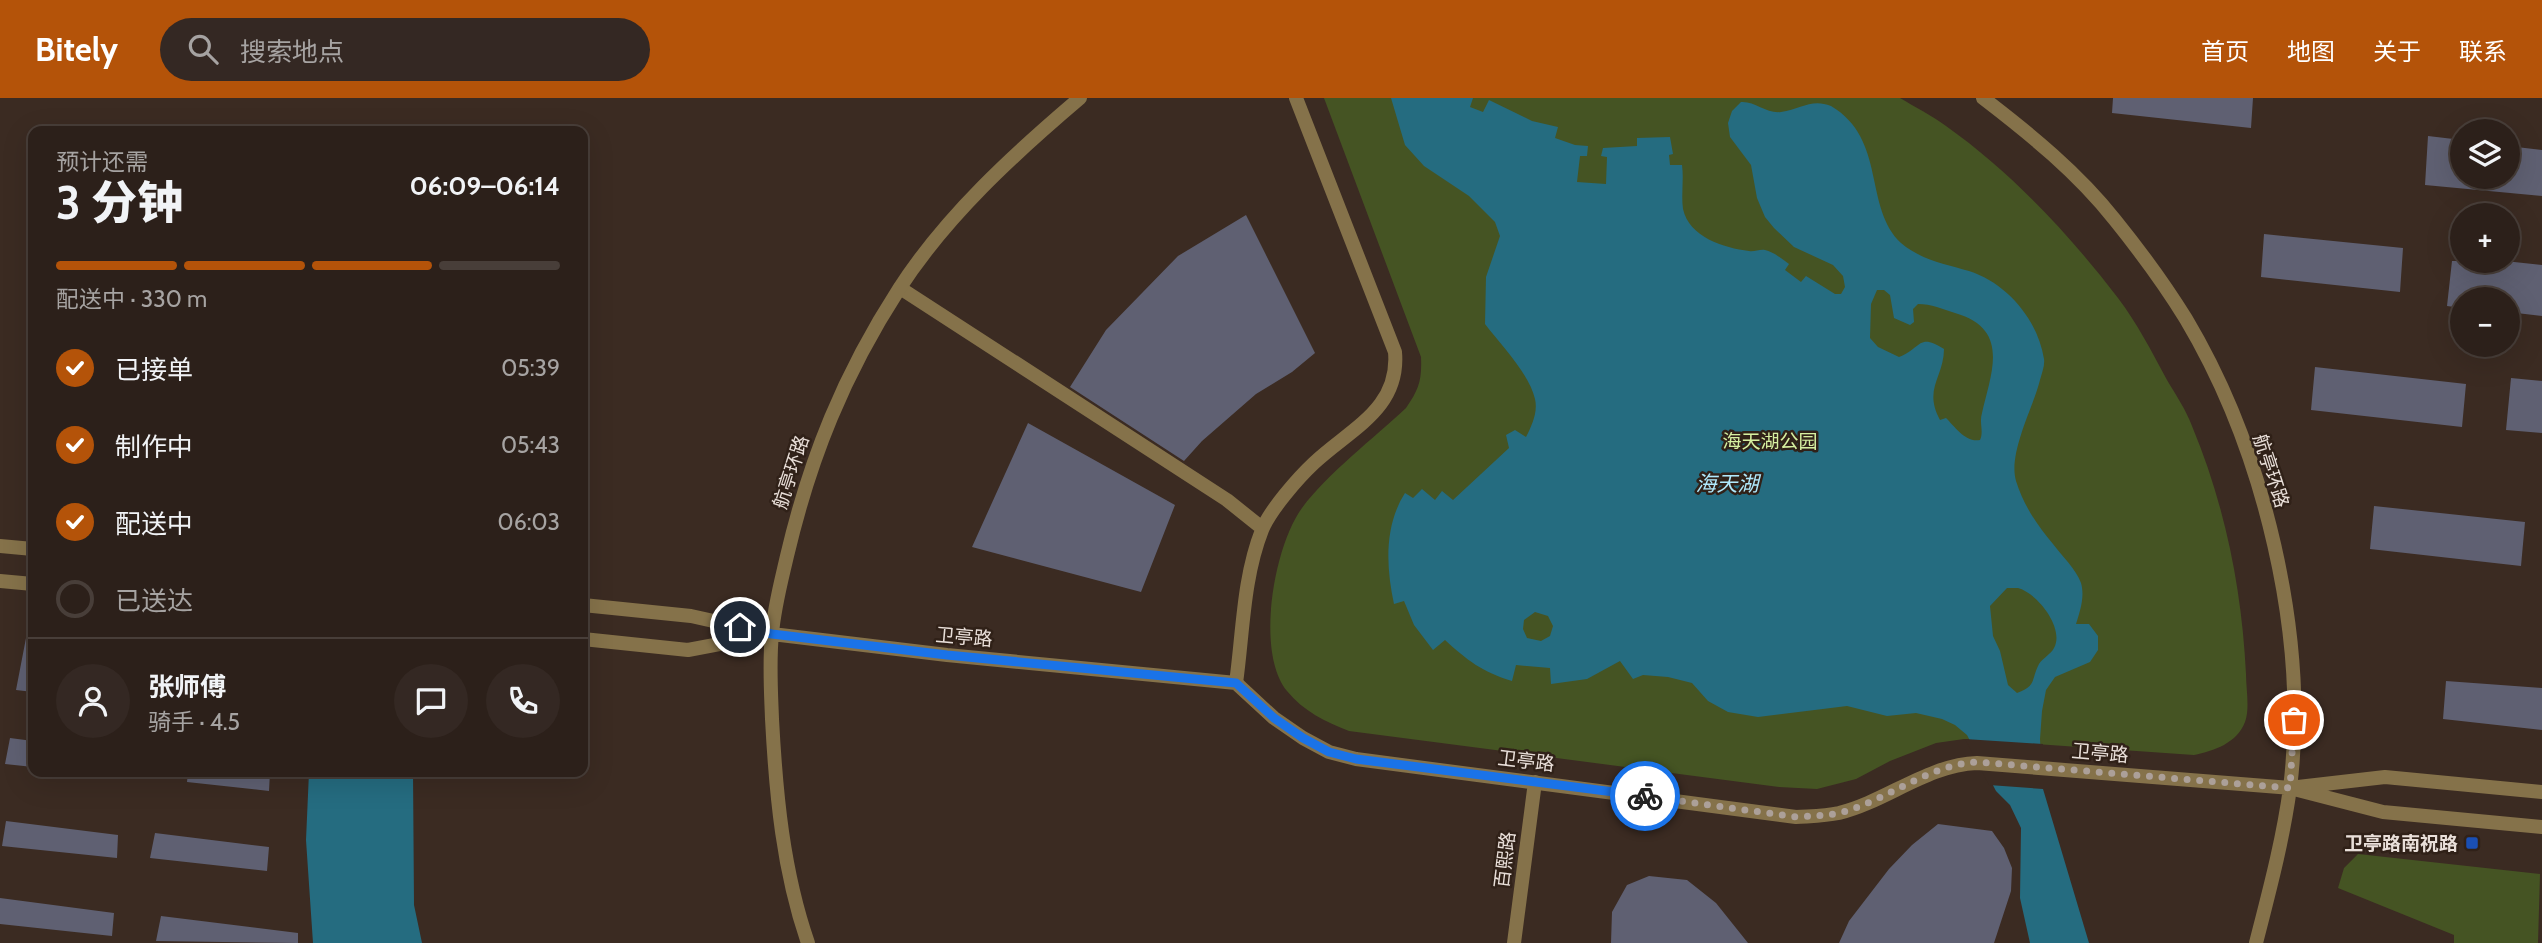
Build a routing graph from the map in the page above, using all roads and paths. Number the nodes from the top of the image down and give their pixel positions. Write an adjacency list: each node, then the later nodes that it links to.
1 (1080, 98): 4 (street, 航亭环路)
2 (1296, 98): 5 (street)
3 (1983, 98): 15 (street, 航亭环路)
4 (900, 288): 5 (street); 11 (street, 航亭环路)
5 (1262, 528): 13 (street)
6 (0, 546): 7 (street)
7 (28, 549)
8 (0, 581): 9 (street)
9 (28, 584)
10 (588, 606): 11 (street, 卫亭路)
11 (772, 634): 12 (street, 卫亭路); 13 (street, 卫亭路); 18 (street, 航亭环路)
12 (588, 640)
13 (1236, 683): 14 (street, 卫亭路)
14 (1535, 782): 15 (street, 卫亭路); 19 (street, 百熙路)
15 (2290, 788): 16 (street); 17 (street); 20 (street, 航亭环路)
16 (2542, 792)
17 (2542, 827)
18 (808, 943)
19 (1514, 943)
20 (2256, 943)

